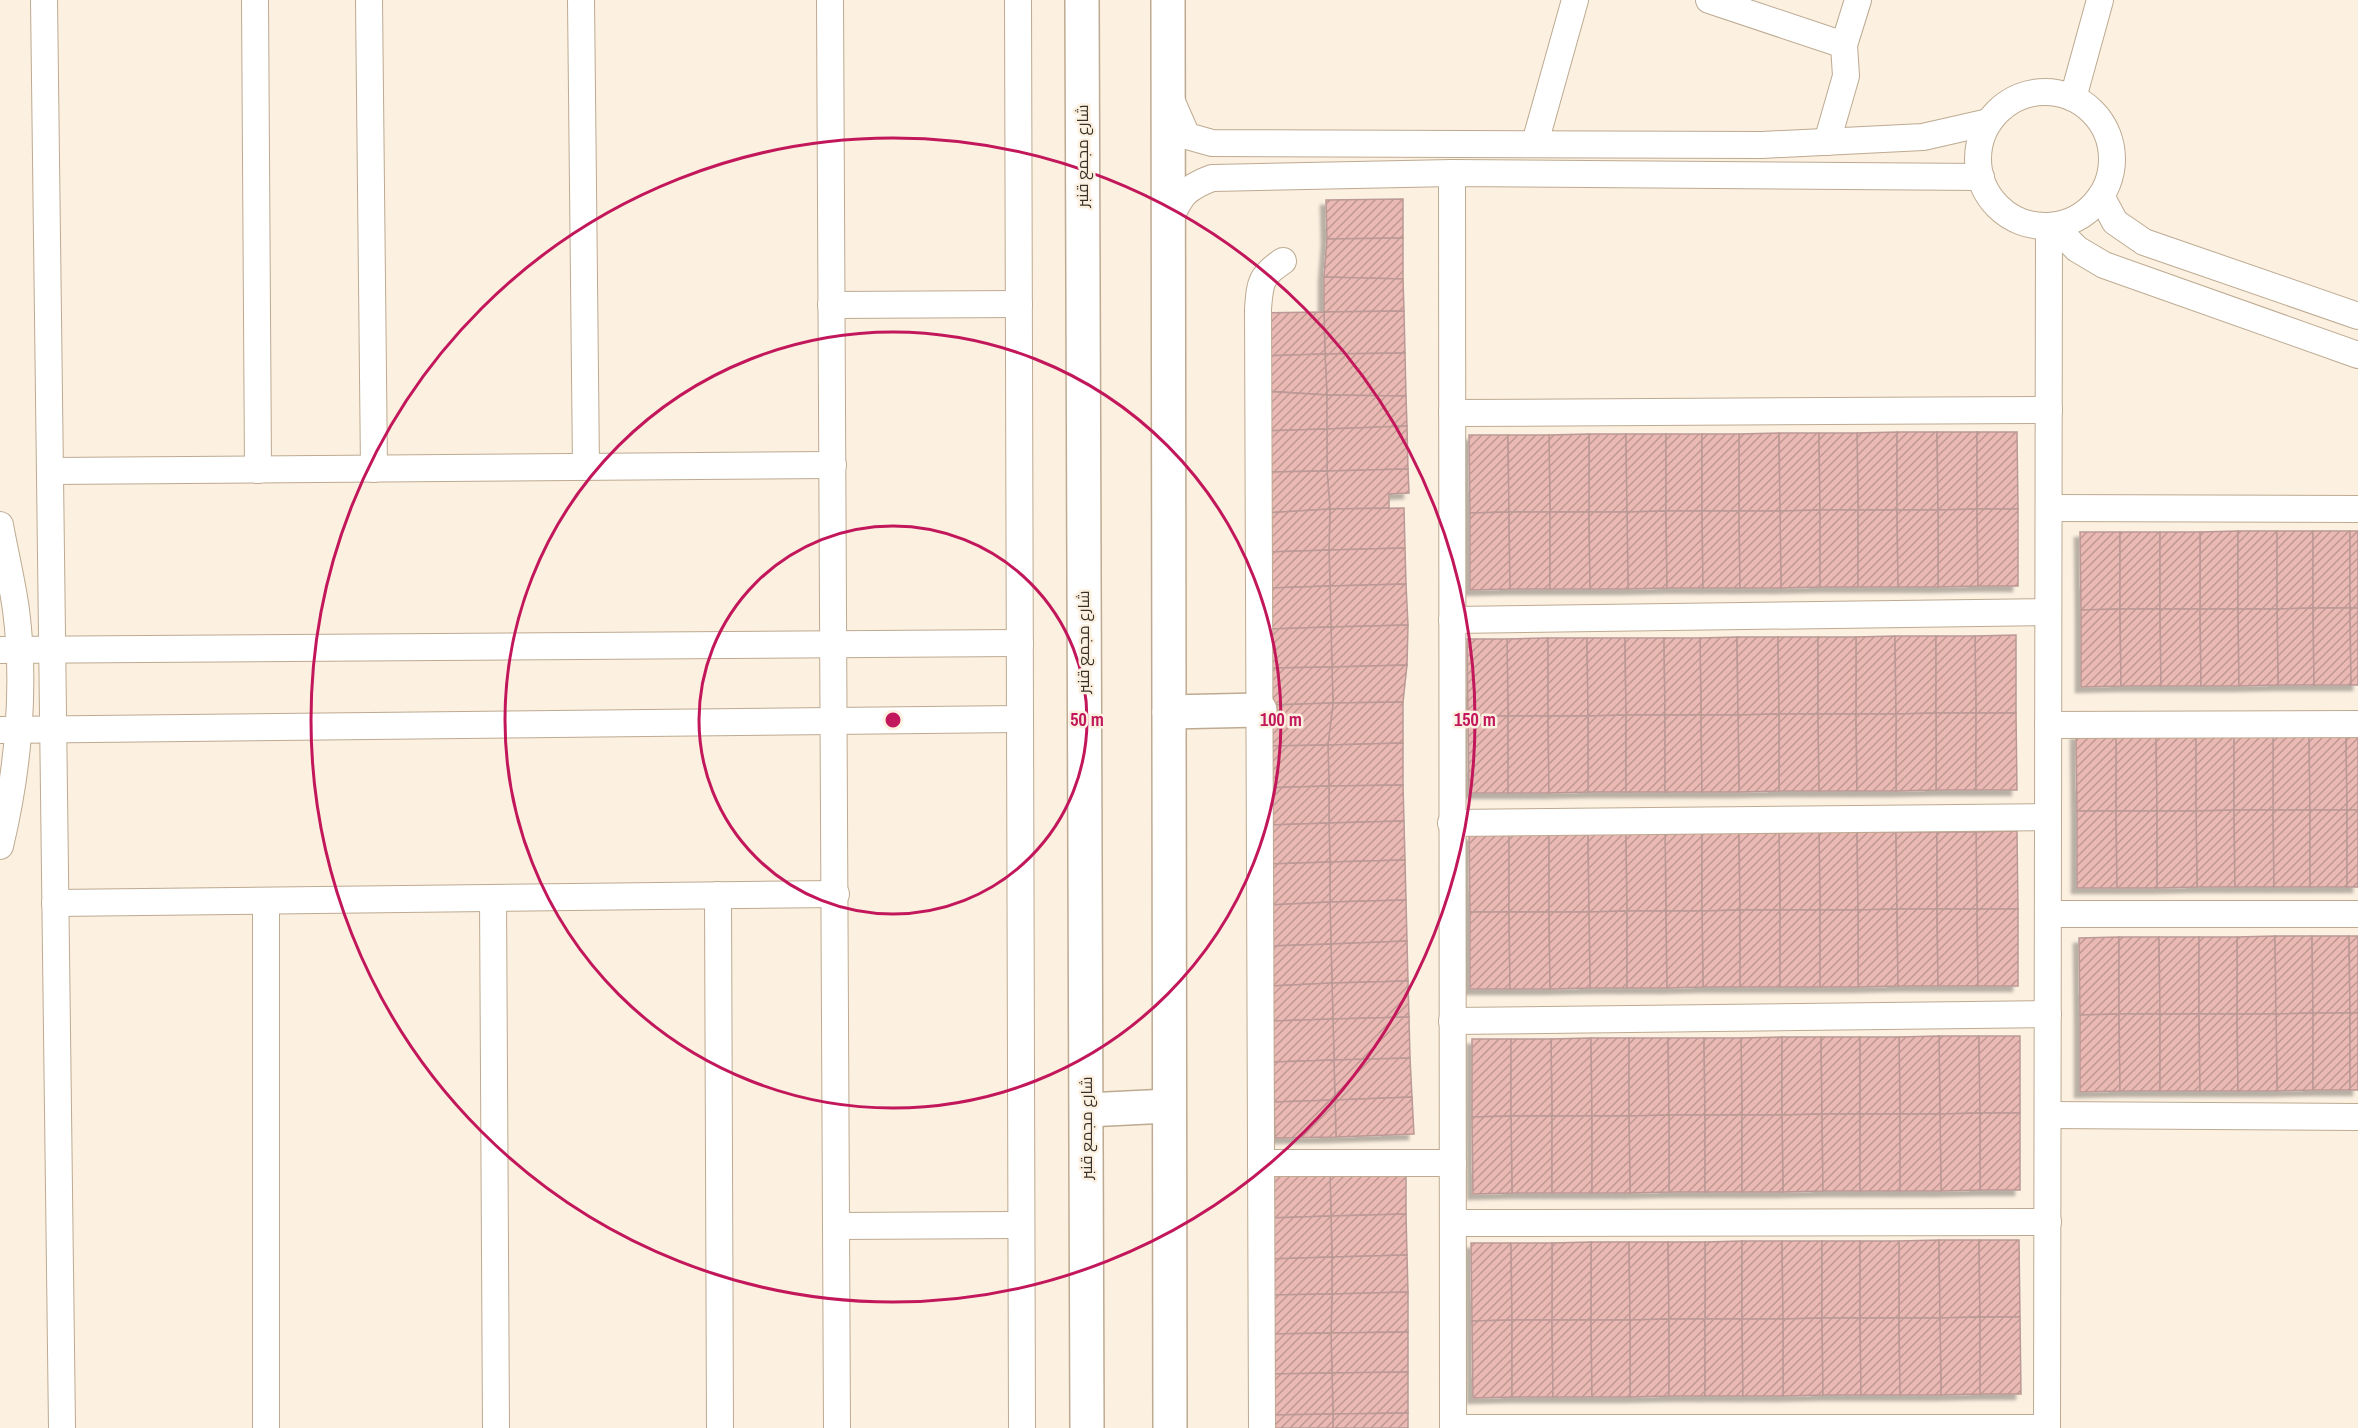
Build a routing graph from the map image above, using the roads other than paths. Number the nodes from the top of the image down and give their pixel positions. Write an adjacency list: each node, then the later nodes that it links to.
1 (44, 0): 37 (street)
2 (255, 0): 36 (street)
3 (369, 0): 35 (street)
4 (581, 0): 34 (street)
5 (830, 0): 28 (street)
6 (1018, 0): 27 (street)
7 (1082, 0): 68 (main road, شارع مجمع قنبر)
8 (1168, 0): 14 (main road)
9 (1575, 0): 18 (street)
10 (1708, 0): 13 (street)
11 (1858, 0): 13 (street)
12 (2100, 0): 15 (street)
13 (1844, 45): 17 (street)
14 (1169, 92): 18 (street); 24 (main road)
15 (2073, 98): 16 (street); 23 (street)
16 (1989, 122): 17 (street); 22 (street)
17 (1827, 142): 19 (street)
18 (1535, 143): 19 (street)
19 (1646, 144): 21 (street)
20 (1452, 174): 21 (street); 24 (street); 32 (street)
21 (1646, 174): 22 (street)
22 (1981, 177): 25 (street)
23 (2101, 196): 25 (street); 29 (street)
24 (1168, 225): 48 (main road)
25 (2051, 226): 30 (street); 31 (street)
26 (1283, 261): 47 (street)
27 (1019, 304): 28 (street); 43 (street)
28 (831, 305): 33 (street)
29 (2358, 315)
30 (2358, 355)
31 (2049, 410): 32 (street); 38 (street)
32 (1452, 413): 42 (street)
33 (832, 465): 34 (street); 44 (street)
34 (586, 467): 35 (street)
35 (374, 469): 36 (street)
36 (258, 470): 37 (street)
37 (50, 471): 46 (street)
38 (2049, 508): 39 (street); 41 (street)
39 (2358, 509)
40 (0, 525): 45 (street)
41 (2048, 612): 42 (street); 52 (street)
42 (1452, 620): 56 (street)
43 (1020, 643): 44 (street); 49 (street)
44 (834, 645): 46 (street); 50 (street)
45 (9, 650): 46 (street); 54 (street)
46 (52, 650): 53 (street)
47 (1260, 710): 48 (main road); 71 (street)
48 (1169, 712): 67 (main road)
49 (1020, 719): 50 (street); 75 (street)
50 (834, 721): 53 (street); 58 (street)
51 (2358, 724): 52 (street)
52 (2048, 725): 55 (street)
53 (53, 729): 54 (street); 62 (street)
54 (9, 730): 57 (street)
55 (2048, 817): 56 (street); 63 (street)
56 (1451, 823): 66 (street)
57 (0, 846)
58 (836, 894): 59 (street); 76 (street)
59 (718, 895): 60 (street); 80 (street)
60 (493, 898): 61 (street); 79 (street)
61 (266, 901): 62 (street); 78 (street)
62 (55, 903): 77 (street)
63 (2048, 914): 64 (street); 65 (street)
64 (2358, 914)
65 (2048, 1014): 66 (street); 69 (street)
66 (1452, 1021): 72 (street)
67 (1168, 1106): 68 (main road); 84 (main road)
68 (1087, 1110): 83 (main road, شارع مجمع قنبر)
69 (2048, 1115): 70 (street); 73 (street)
70 (2358, 1117)
71 (1261, 1162): 72 (street); 85 (street)
72 (1453, 1163): 74 (street)
73 (2048, 1222): 74 (street); 86 (street)
74 (1453, 1223): 86 (street)
75 (1022, 1225): 76 (street); 82 (street)
76 (837, 1226): 81 (street)
77 (62, 1428)
78 (266, 1428)
79 (496, 1428)
80 (720, 1428)
81 (837, 1428)
82 (1022, 1428)
83 (1087, 1428)
84 (1170, 1428)
85 (1262, 1428)
86 (1453, 1428)

